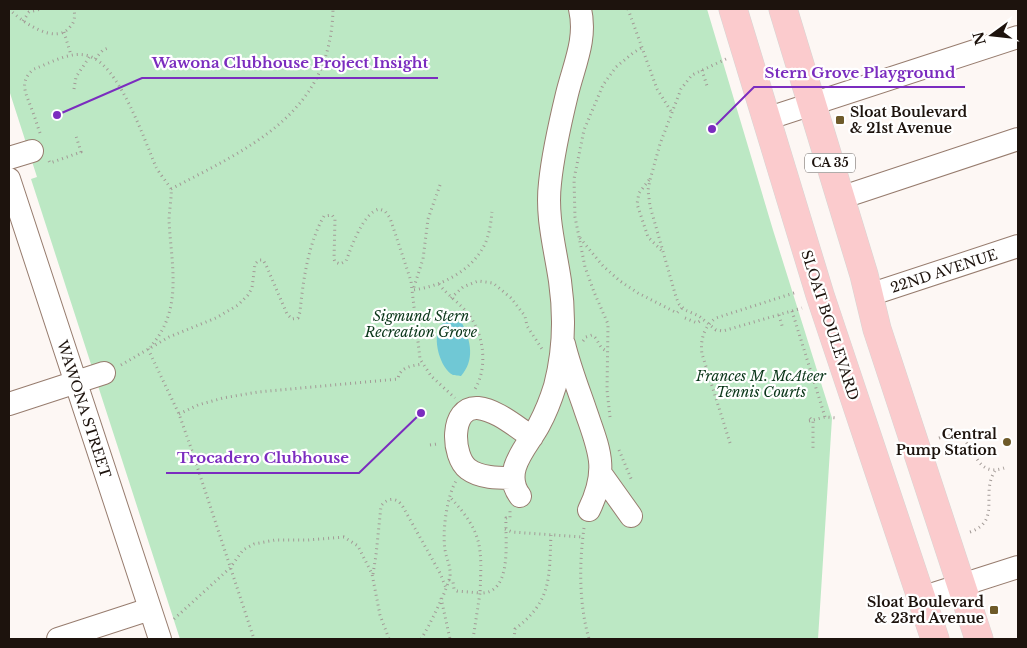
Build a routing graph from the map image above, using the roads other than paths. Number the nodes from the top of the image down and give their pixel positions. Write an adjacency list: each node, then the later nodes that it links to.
1 (580, 9): 14 (street)
2 (733, 9): 6 (main road, SLOAT BOULEVARD)
3 (786, 10): 5 (main road, CA 35)
4 (1018, 37): 5 (street)
5 (812, 105): 6 (street); 11 (main road, CA 35)
6 (766, 119): 24 (main road, SLOAT BOULEVARD)
7 (1018, 139): 11 (street)
8 (40, 146): 9 (street)
9 (9, 158)
10 (9, 179): 16 (street, WAWONA STREET)
11 (840, 198): 13 (main road, CA 35)
12 (1018, 246): 13 (street, 22ND AVENUE)
13 (869, 295): 23 (main road, CA 35)
14 (573, 344): 18 (street); 19 (street)
15 (104, 373): 16 (street)
16 (75, 382): 17 (street); 25 (street, WAWONA STREET)
17 (9, 404)
18 (532, 437): 18 (street)
19 (601, 474): 20 (street); 21 (street)
20 (589, 510)
21 (630, 516)
22 (1018, 566): 23 (street)
23 (961, 585): 24 (street); 29 (main road, CA 35)
24 (921, 598): 28 (main road, SLOAT BOULEVARD)
25 (150, 609): 26 (street, WAWONA STREET); 27 (street)
26 (159, 637)
27 (58, 639)
28 (934, 639)
29 (979, 639)

